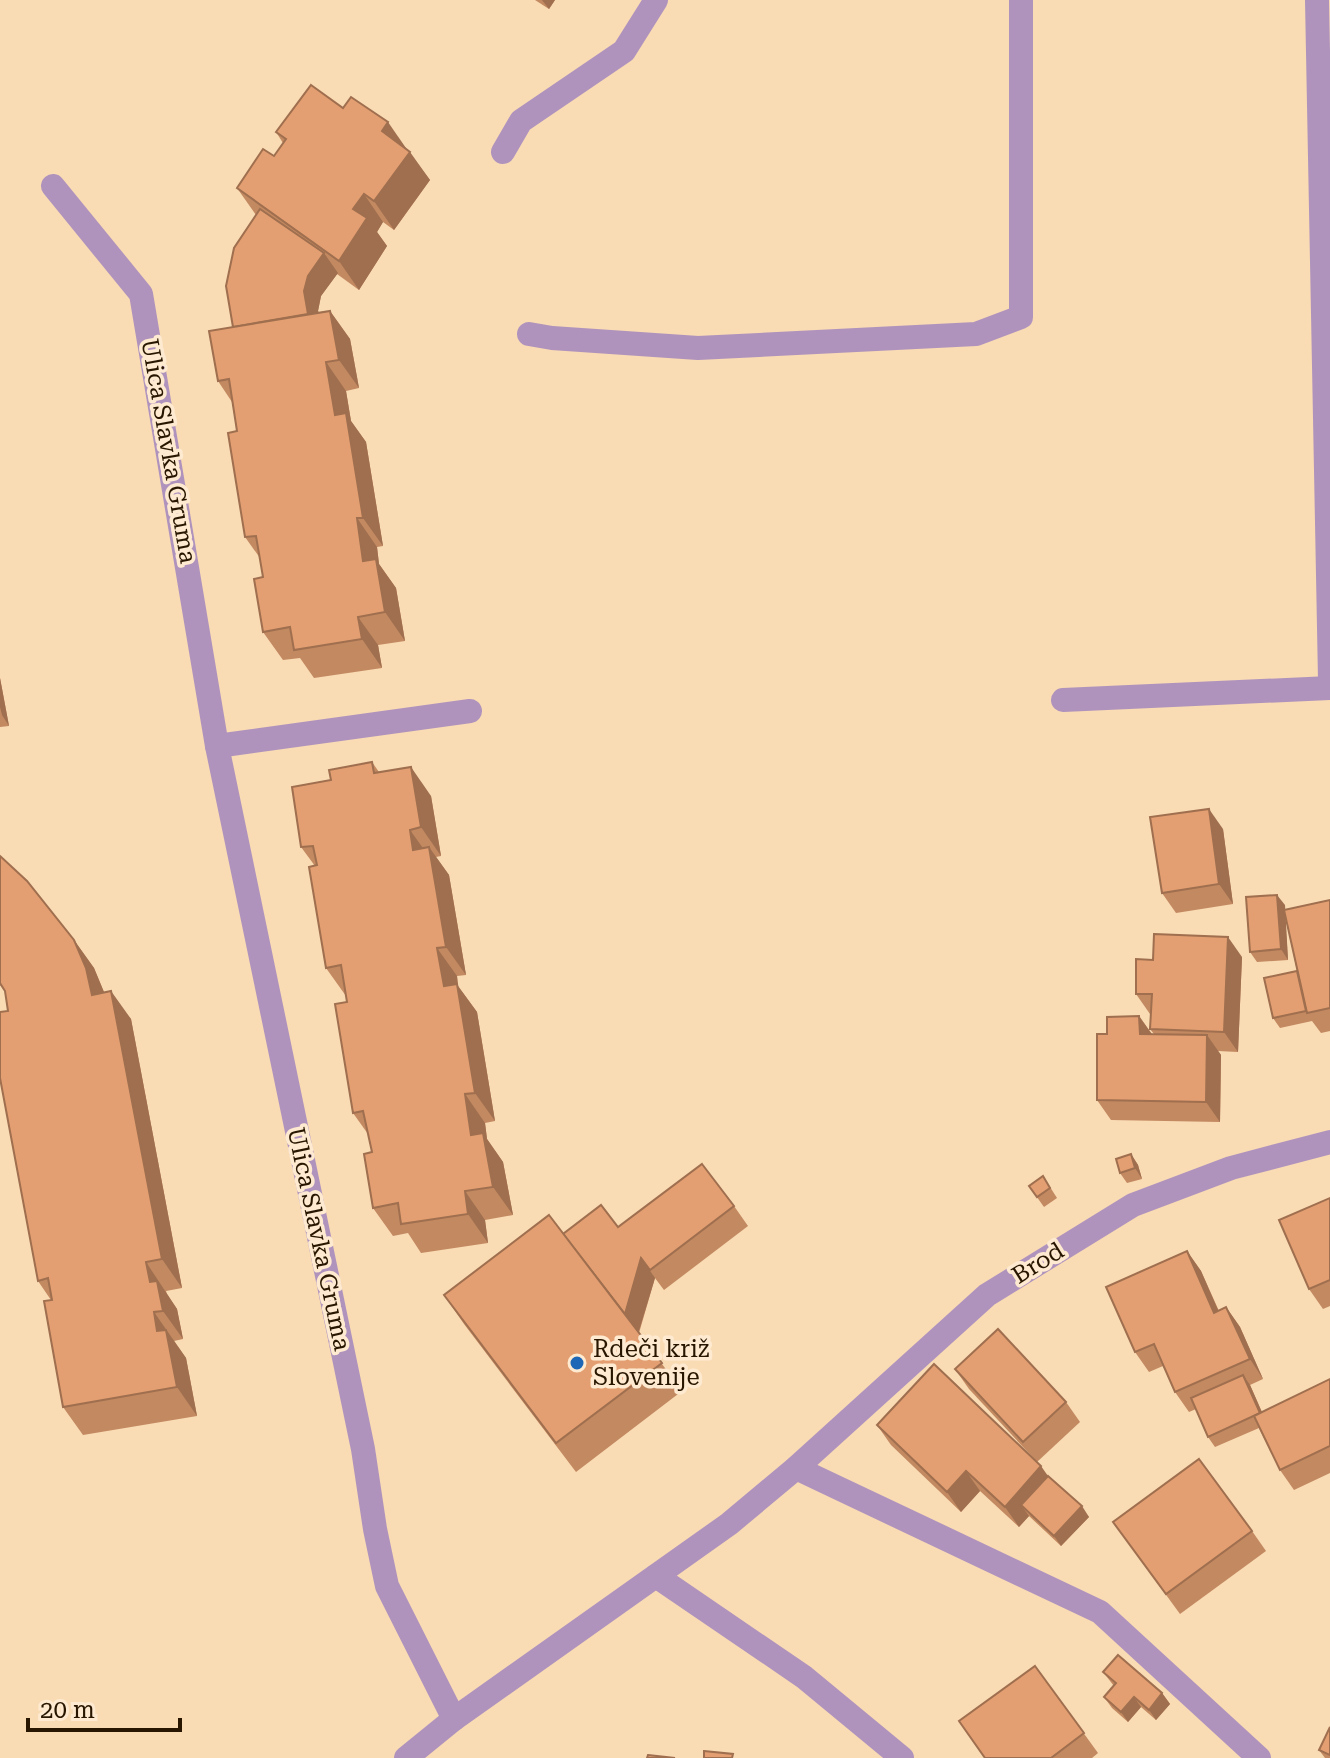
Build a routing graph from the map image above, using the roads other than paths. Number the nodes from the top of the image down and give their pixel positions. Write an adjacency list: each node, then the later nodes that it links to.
1 (656, 0): 4 (street)
2 (1021, 0): 6 (street)
3 (1317, 0): 7 (street)
4 (503, 152)
5 (53, 186): 11 (street, Ulica Slavka Gruma)
6 (529, 334)
7 (1330, 679)
8 (1330, 688): 9 (street)
9 (1063, 700)
10 (470, 711): 11 (street)
11 (217, 746): 15 (street, Ulica Slavka Gruma)
12 (1330, 1142): 13 (street, Brod)
13 (796, 1468): 14 (street, Brod); 18 (street)
14 (656, 1576): 15 (street); 17 (street)
15 (454, 1719): 16 (street)
16 (406, 1758)
17 (902, 1758)
18 (1259, 1758)

